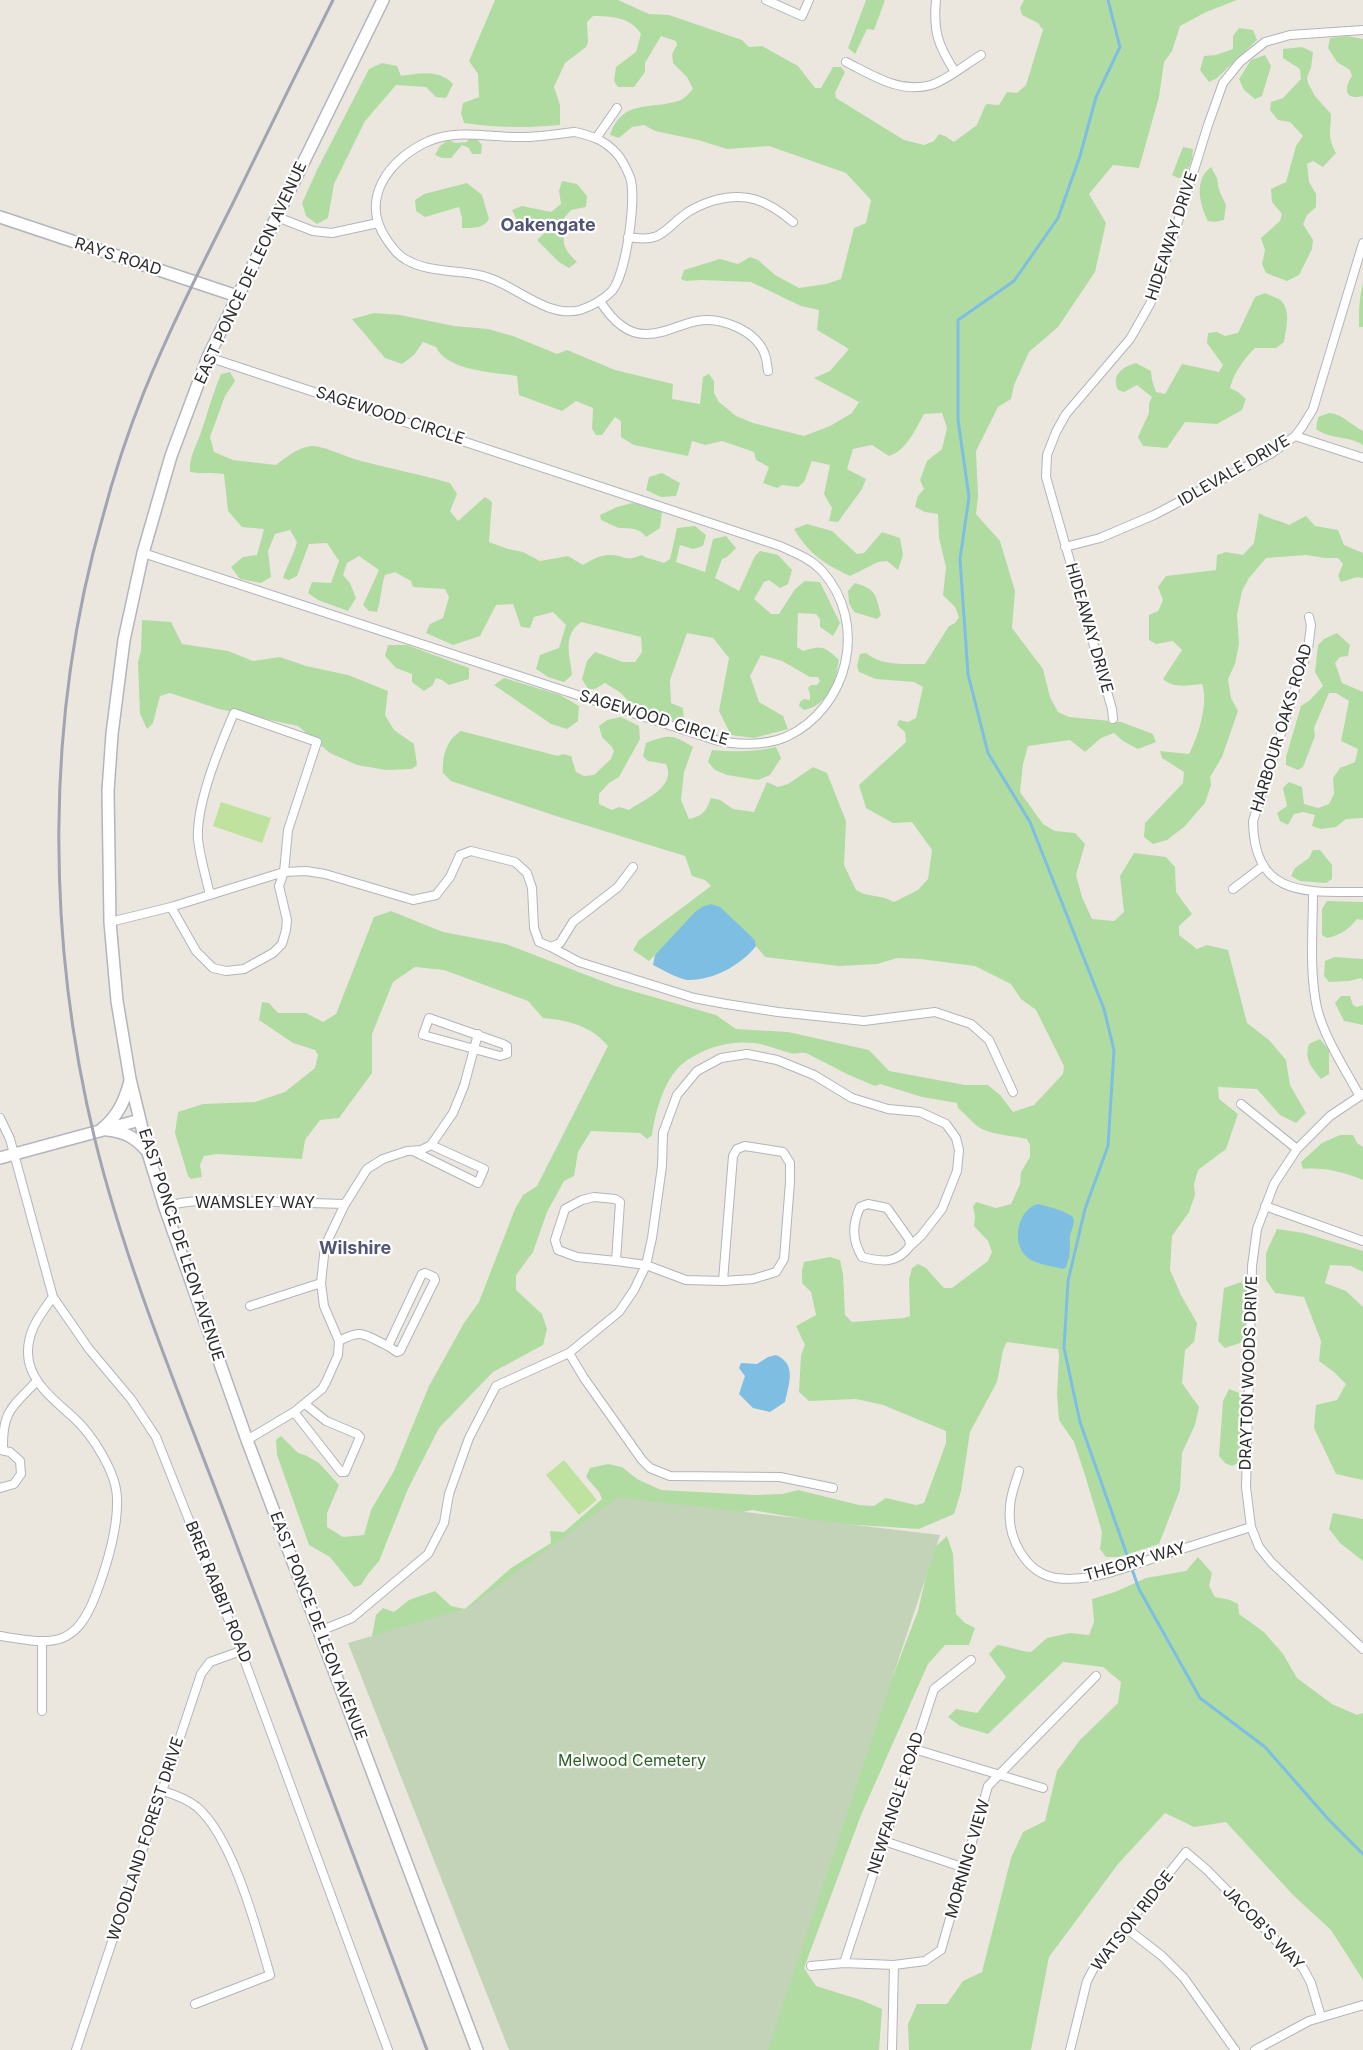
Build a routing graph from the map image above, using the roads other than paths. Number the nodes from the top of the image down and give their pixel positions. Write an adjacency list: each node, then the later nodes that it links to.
1 (383, 0): 12 (main road, EAST PONCE DE LEON AVENUE)
2 (766, 0): 3 (street)
3 (809, 0)
4 (936, 0): 8 (street)
5 (1363, 30): 23 (street, HIDEAWAY DRIVE)
6 (981, 55): 8 (street)
7 (846, 62): 8 (street)
8 (955, 72)
9 (616, 108): 10 (street)
10 (597, 137): 13 (street); 15 (street)
11 (0, 217): 17 (main road, RAYS ROAD)
12 (277, 217): 13 (street); 17 (main road, EAST PONCE DE LEON AVENUE)
13 (378, 222): 18 (street)
14 (794, 222): 15 (street)
15 (628, 237): 18 (street)
16 (1363, 244): 21 (street, IDLEVALE DRIVE)
17 (237, 296): 19 (main road, EAST PONCE DE LEON AVENUE)
18 (600, 301): 20 (street)
19 (208, 357): 24 (main road, EAST PONCE DE LEON AVENUE); 24 (street, SAGEWOOD CIRCLE)
20 (768, 371)
21 (1295, 436): 22 (street); 23 (street, IDLEVALE DRIVE)
22 (1363, 458)
23 (1065, 547): 26 (street, HIDEAWAY DRIVE)
24 (143, 553): 35 (main road, EAST PONCE DE LEON AVENUE)
25 (1310, 618): 27 (street, HARBOUR OAKS ROAD)
26 (1113, 718)
27 (1263, 866): 30 (street); 31 (street, HARBOUR OAKS ROAD)
28 (633, 867): 36 (street)
29 (284, 872): 33 (street); 33 (street); 34 (street); 36 (street)
30 (1233, 889)
31 (1313, 892): 32 (street, HARBOUR OAKS ROAD); 41 (street)
32 (1363, 892)
33 (210, 896): 34 (street)
34 (172, 907): 35 (street)
35 (110, 922): 39 (main road, EAST PONCE DE LEON AVENUE)
36 (551, 947): 40 (street)
37 (478, 1034): 38 (street); 38 (street); 38 (street)
38 (472, 1049): 46 (street)
39 (130, 1079): 44 (main road, EAST PONCE DE LEON AVENUE); 45 (main road)
40 (1013, 1092)
41 (1361, 1094): 47 (street, DRAYTON WOODS DRIVE)
42 (1241, 1104): 47 (street)
43 (0, 1118): 50 (street, BRER RABBIT ROAD)
44 (140, 1120): 45 (main road); 49 (main road, EAST PONCE DE LEON AVENUE)
45 (101, 1130): 49 (main road); 50 (main road)
46 (431, 1145): 48 (street); 48 (street)
47 (1297, 1148): 53 (street, DRAYTON WOODS DRIVE)
48 (412, 1151): 52 (street)
49 (148, 1153): 54 (main road, EAST PONCE DE LEON AVENUE)
50 (14, 1154): 51 (main road); 61 (street, BRER RABBIT ROAD)
51 (0, 1158)
52 (345, 1204): 54 (street, WAMSLEY WAY); 60 (street)
53 (1264, 1206): 55 (street); 74 (street, DRAYTON WOODS DRIVE)
54 (166, 1208): 69 (main road, EAST PONCE DE LEON AVENUE)
55 (1363, 1241)
56 (910, 1246): 56 (street); 58 (street)
57 (616, 1261): 57 (street); 58 (street)
58 (646, 1265): 59 (street); 65 (street)
59 (723, 1281): 59 (street)
60 (321, 1283): 62 (street); 63 (street)
61 (53, 1298): 66 (street); 79 (street, BRER RABBIT ROAD)
62 (250, 1306)
63 (339, 1341): 64 (street); 67 (street)
64 (388, 1346): 64 (street)
65 (569, 1353): 73 (street); 75 (street)
66 (37, 1381): 70 (street); 77 (street)
67 (305, 1404): 68 (street); 68 (street)
68 (294, 1412): 69 (street)
69 (247, 1440): 75 (main road, EAST PONCE DE LEON AVENUE)
70 (2, 1450): 72 (street)
71 (1019, 1470): 74 (street, THEORY WAY)
72 (0, 1488)
73 (833, 1488)
74 (1251, 1527): 78 (street, DRAYTON WOODS DRIVE)
75 (320, 1631): 99 (main road, EAST PONCE DE LEON AVENUE)
76 (0, 1636): 77 (street)
77 (42, 1642): 82 (street)
78 (1363, 1649)
79 (241, 1651): 86 (street, WOODLAND FOREST DRIVE); 98 (street, BRER RABBIT ROAD)
80 (971, 1660): 83 (street, NEWFANGLE ROAD)
81 (1096, 1676): 84 (street, MORNING VIEW)
82 (42, 1711)
83 (914, 1749): 84 (street); 87 (street, NEWFANGLE ROAD)
84 (998, 1774): 85 (street); 89 (street, MORNING VIEW)
85 (1044, 1788)
86 (163, 1792): 94 (street); 97 (street, WOODLAND FOREST DRIVE)
87 (884, 1841): 89 (street); 91 (street, NEWFANGLE ROAD)
88 (1186, 1852): 90 (street, WATSON RIDGE); 96 (street, JACOB'S WAY)
89 (965, 1868): 92 (street, MORNING VIEW)
90 (1126, 1928): 101 (street, WATSON RIDGE); 102 (street)
91 (844, 1963): 92 (street, MORNING VIEW); 93 (street, MORNING VIEW)
92 (894, 1965): 100 (street)
93 (811, 1966)
94 (195, 2004)
95 (1363, 2005): 96 (street)
96 (1321, 2017): 103 (street)
97 (76, 2050)
98 (388, 2050)
99 (477, 2050)
100 (892, 2050)
101 (1070, 2050)
102 (1235, 2050)
103 (1255, 2050)

